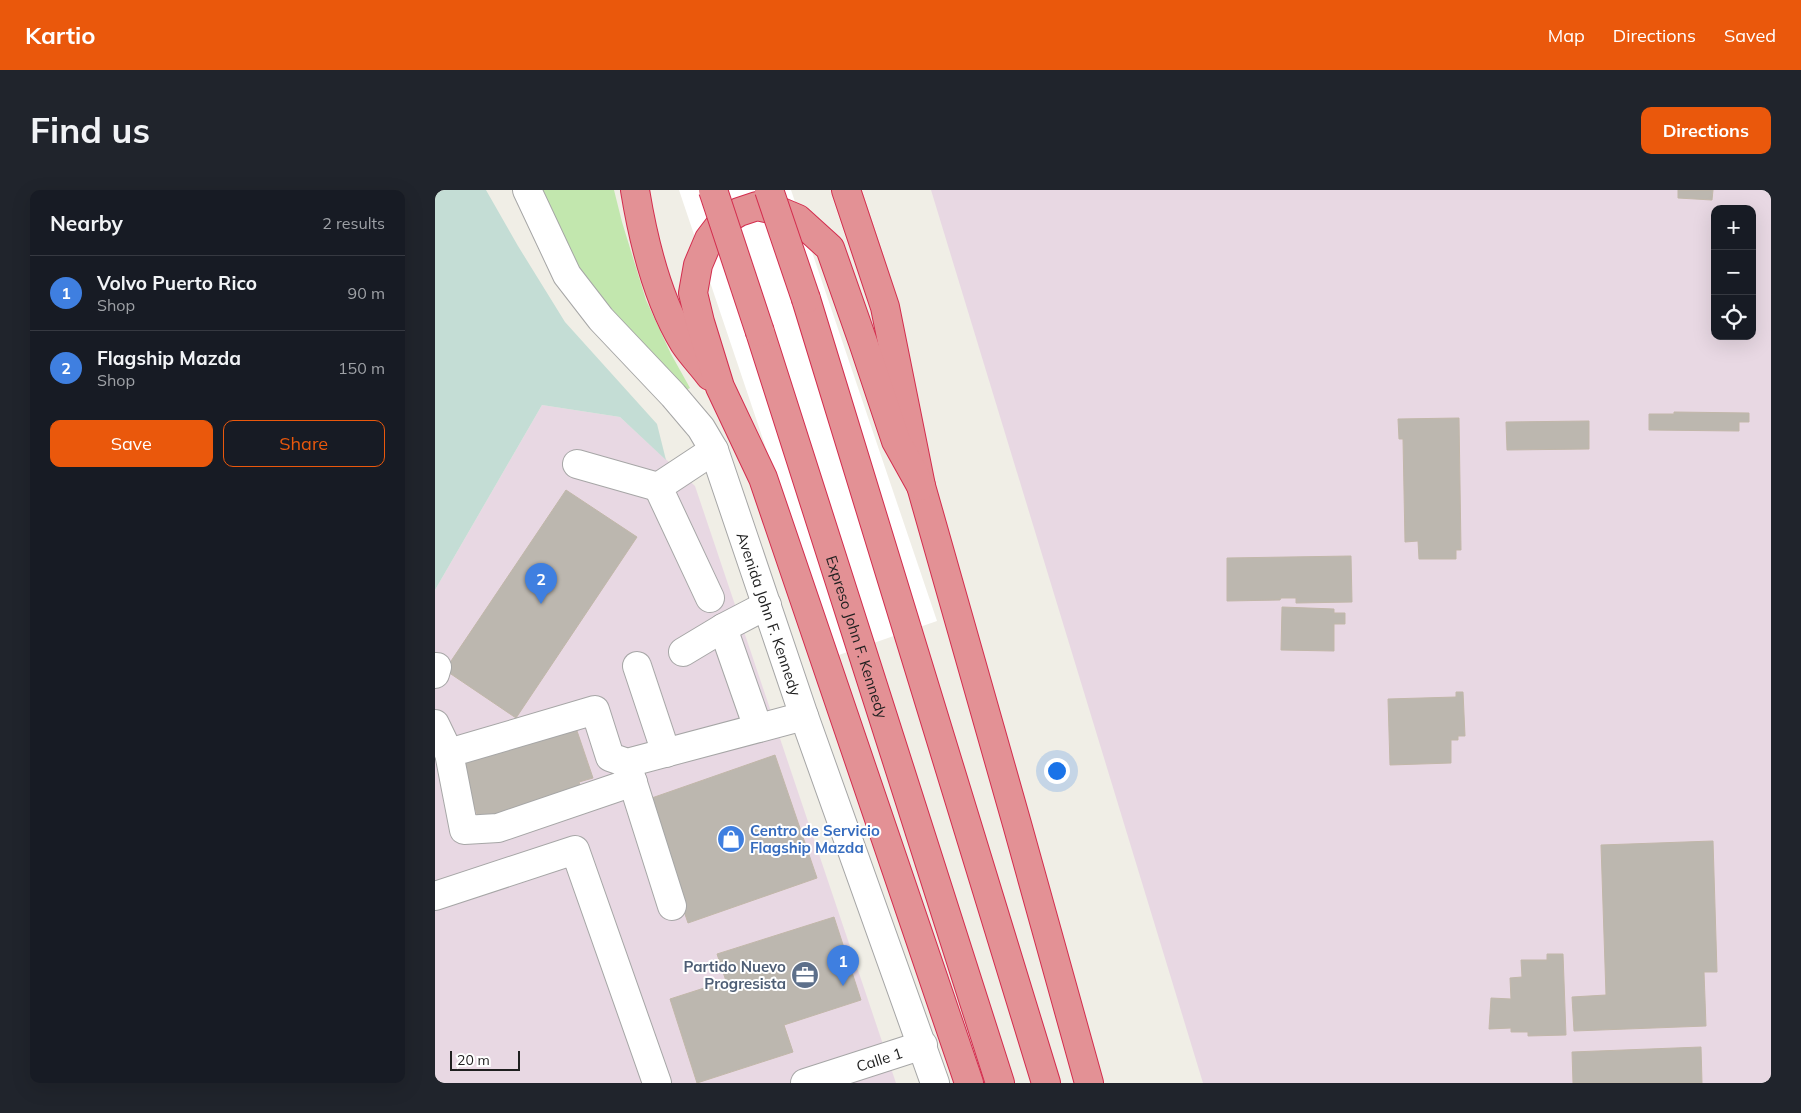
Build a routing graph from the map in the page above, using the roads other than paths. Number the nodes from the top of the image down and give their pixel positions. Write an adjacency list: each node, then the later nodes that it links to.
1 (527, 190): 7 (street, Avenida John F. Kennedy)
2 (635, 190): 6 (highway)
3 (713, 190): 29 (highway, Expreso John F. Kennedy, bridge)
4 (769, 190): 30 (highway, bridge)
5 (846, 190): 9 (highway)
6 (720, 387): 9 (highway); 28 (highway)
7 (714, 450): 10 (street); 12 (street, Avenida John F. Kennedy)
8 (577, 464): 10 (street)
9 (921, 486): 31 (highway)
10 (658, 487): 11 (street)
11 (710, 598)
12 (767, 605): 13 (street); 16 (street, Avenida John F. Kennedy)
13 (723, 628): 14 (street); 18 (street)
14 (683, 652)
15 (637, 666): 20 (street)
16 (804, 716): 18 (street); 24 (street, Avenida John F. Kennedy)
17 (435, 724): 19 (street)
18 (758, 728): 20 (street)
19 (449, 753): 21 (street); 21 (street)
20 (666, 753): 21 (street)
21 (630, 773): 23 (street)
22 (435, 896): 25 (street)
23 (672, 906)
24 (923, 1045): 26 (street, Calle 1); 27 (street, Avenida John F. Kennedy)
25 (657, 1083)
26 (805, 1083)
27 (935, 1083)
28 (969, 1083)
29 (1000, 1083)
30 (1046, 1083)
31 (1089, 1083)

